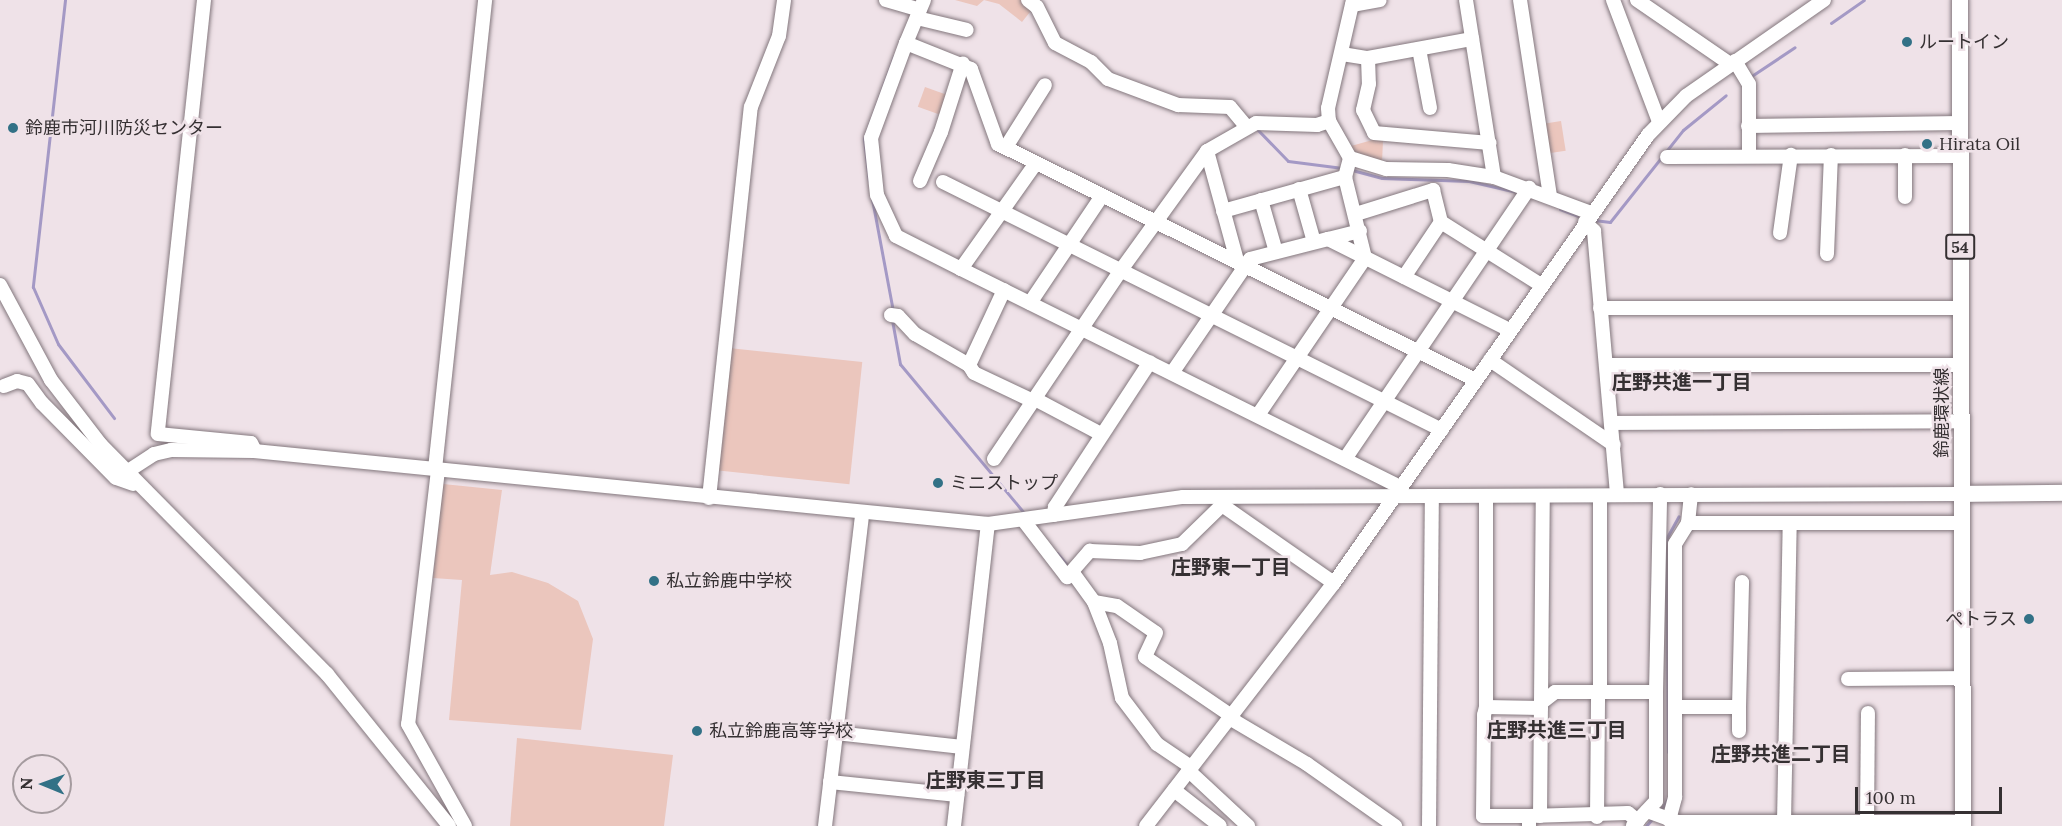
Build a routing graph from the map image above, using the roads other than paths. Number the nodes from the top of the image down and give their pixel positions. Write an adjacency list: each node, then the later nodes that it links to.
1 (204, 0): 98 (street)
2 (485, 0): 101 (street)
3 (783, 0): 114 (street)
4 (886, 0): 14 (street)
5 (1028, 0): 28 (street)
6 (1380, 0): 13 (street)
7 (1466, 0): 16 (street)
8 (1520, 0): 46 (street)
9 (1613, 0): 26 (street)
10 (1637, 0): 22 (street)
11 (1824, 0): 22 (street)
12 (1960, 0): 27 (main road, 鈴鹿環状線 / 54)
13 (1353, 2): 19 (street)
14 (918, 9): 15 (street); 17 (street)
15 (967, 30)
16 (1472, 39): 18 (street); 30 (street)
17 (906, 43): 21 (street); 65 (street)
18 (1419, 49): 20 (street); 24 (street)
19 (1342, 54): 20 (street); 25 (street)
20 (1368, 57): 30 (street)
21 (963, 63): 31 (street); 42 (street)
22 (1732, 63): 26 (street); 29 (street)
23 (1046, 85): 31 (street)
24 (1430, 108)
25 (1329, 121): 28 (street); 40 (street)
26 (1659, 122): 53 (street)
27 (1960, 123): 29 (street); 37 (main road, 鈴鹿環状線 / 54)
28 (1252, 125): 32 (street)
29 (1748, 126): 33 (street)
30 (1490, 143): 41 (street)
31 (1006, 147): 39 (street)
32 (1207, 151): 51 (street); 54 (street)
33 (1749, 155): 34 (street); 38 (street)
34 (1791, 155): 35 (street); 57 (street)
35 (1831, 155): 36 (street); 62 (street)
36 (1905, 155): 37 (street); 48 (street)
37 (1960, 156): 75 (main road, 鈴鹿環状線 / 54)
38 (1667, 157)
39 (1036, 162): 47 (street); 50 (street)
40 (1347, 167): 41 (street); 44 (street); 52 (street)
41 (1494, 177): 45 (street)
42 (920, 181)
43 (943, 182): 50 (street)
44 (1299, 189): 49 (street); 58 (street)
45 (1526, 193): 46 (street); 61 (street)
46 (1550, 195): 53 (street)
47 (1102, 196): 54 (street); 59 (street)
48 (1905, 197)
49 (1262, 200): 51 (street); 60 (street)
50 (1002, 211): 59 (street); 65 (street)
51 (1223, 211): 64 (street)
52 (1356, 214): 55 (street); 56 (street)
53 (1588, 217): 69 (street); 74 (street)
54 (1155, 221): 64 (street); 66 (street)
55 (1441, 222): 61 (street); 67 (street)
56 (1360, 231): 58 (street); 63 (street)
57 (1780, 233)
58 (1321, 240): 60 (street); 63 (street)
59 (1069, 245): 66 (street); 72 (street)
60 (1276, 252): 64 (street)
61 (1487, 252): 69 (street); 71 (street)
62 (1827, 254)
63 (1365, 258): 67 (street); 73 (street)
64 (1241, 263): 73 (street); 77 (street)
65 (961, 268): 70 (street)
66 (1121, 270): 77 (street); 78 (street)
67 (1404, 277): 71 (street)
68 (0, 285): 102 (street)
69 (1541, 285): 79 (street)
70 (1004, 290): 72 (street); 84 (street)
71 (1453, 300): 79 (street); 80 (street)
72 (1030, 303): 78 (street)
73 (1332, 308): 80 (street); 81 (street)
74 (1600, 308): 75 (street); 85 (street)
75 (1960, 308): 86 (main road, 鈴鹿環状線 / 54)
76 (895, 315): 84 (street)
77 (1211, 315): 81 (street); 87 (street)
78 (1083, 328): 83 (street); 90 (street)
79 (1510, 330): 82 (street)
80 (1419, 350): 88 (street); 91 (street)
81 (1297, 358): 91 (street); 92 (street)
82 (1490, 360): 88 (street); 97 (street)
83 (1150, 362): 87 (street); 96 (street)
84 (969, 365): 90 (street)
85 (1606, 365): 86 (street); 94 (street)
86 (1961, 365): 93 (main road, 鈴鹿環状線 / 54)
87 (1172, 373): 92 (street)
88 (1476, 380): 95 (street)
89 (4, 386): 103 (street)
90 (1034, 400): 96 (street); 99 (street)
91 (1385, 400): 95 (street); 100 (street)
92 (1258, 416): 100 (street)
93 (1962, 421): 94 (street); 108 (main road, 鈴鹿環状線 / 54)
94 (1611, 423): 97 (street)
95 (1442, 430): 104 (street)
96 (1101, 434): 117 (street)
97 (1614, 445): 109 (street)
98 (254, 451): 101 (street); 102 (street)
99 (994, 459)
100 (1345, 459): 104 (street)
101 (436, 469): 114 (street); 154 (street)
102 (125, 473): 103 (street)
103 (138, 486): 153 (street)
104 (1398, 492): 110 (street); 115 (street); 125 (street)
105 (2062, 493): 108 (main road)
106 (1660, 494): 107 (street); 109 (street); 127 (street)
107 (1691, 494): 108 (street); 119 (street)
108 (1962, 494): 121 (main road, 鈴鹿環状線 / 54)
109 (1617, 495): 113 (street)
110 (1432, 496): 111 (street); 160 (street)
111 (1486, 496): 112 (street); 133 (street)
112 (1543, 496): 113 (street); 132 (street)
113 (1600, 496): 130 (street)
114 (709, 498): 116 (street)
115 (1222, 501): 117 (street); 123 (street); 125 (street)
116 (862, 514): 122 (street); 139 (street)
117 (1054, 515): 118 (street)
118 (1024, 521): 122 (street); 123 (street)
119 (1689, 523): 120 (street); 127 (street)
120 (1790, 523): 121 (street); 149 (street)
121 (1962, 523): 128 (main road, 鈴鹿環状線 / 54)
122 (988, 524): 140 (street)
123 (1070, 575): 126 (street)
124 (1742, 582): 135 (street)
125 (1334, 583): 137 (street)
126 (1094, 602): 137 (street); 141 (street)
127 (1666, 668): 131 (street); 134 (street)
128 (1963, 678): 129 (street); 151 (main road, 鈴鹿環状線 / 54)
129 (1848, 679)
130 (1599, 692): 131 (street); 132 (street); 145 (street)
131 (1656, 692): 146 (street)
132 (1541, 706): 133 (street); 147 (street)
133 (1486, 707): 147 (street)
134 (1675, 707): 135 (street); 148 (street)
135 (1739, 707): 138 (street)
136 (1868, 713): 150 (street)
137 (1232, 718): 141 (street); 159 (street)
138 (1739, 731)
139 (836, 733): 140 (street); 142 (street)
140 (962, 747): 144 (street)
141 (1188, 771): 143 (street); 152 (street)
142 (830, 782): 144 (street); 155 (street)
143 (1174, 790): 157 (street); 158 (street)
144 (957, 795): 156 (street)
145 (1597, 817): 146 (street); 147 (street)
146 (1640, 819): 148 (street)
147 (1532, 820)
148 (1669, 820): 149 (street)
149 (1784, 822): 150 (street)
150 (1867, 822): 151 (street)
151 (1963, 824)
152 (1245, 825)
153 (449, 826)
154 (465, 826)
155 (825, 826)
156 (954, 826)
157 (1146, 826)
158 (1220, 826)
159 (1395, 826)
160 (1430, 826)

